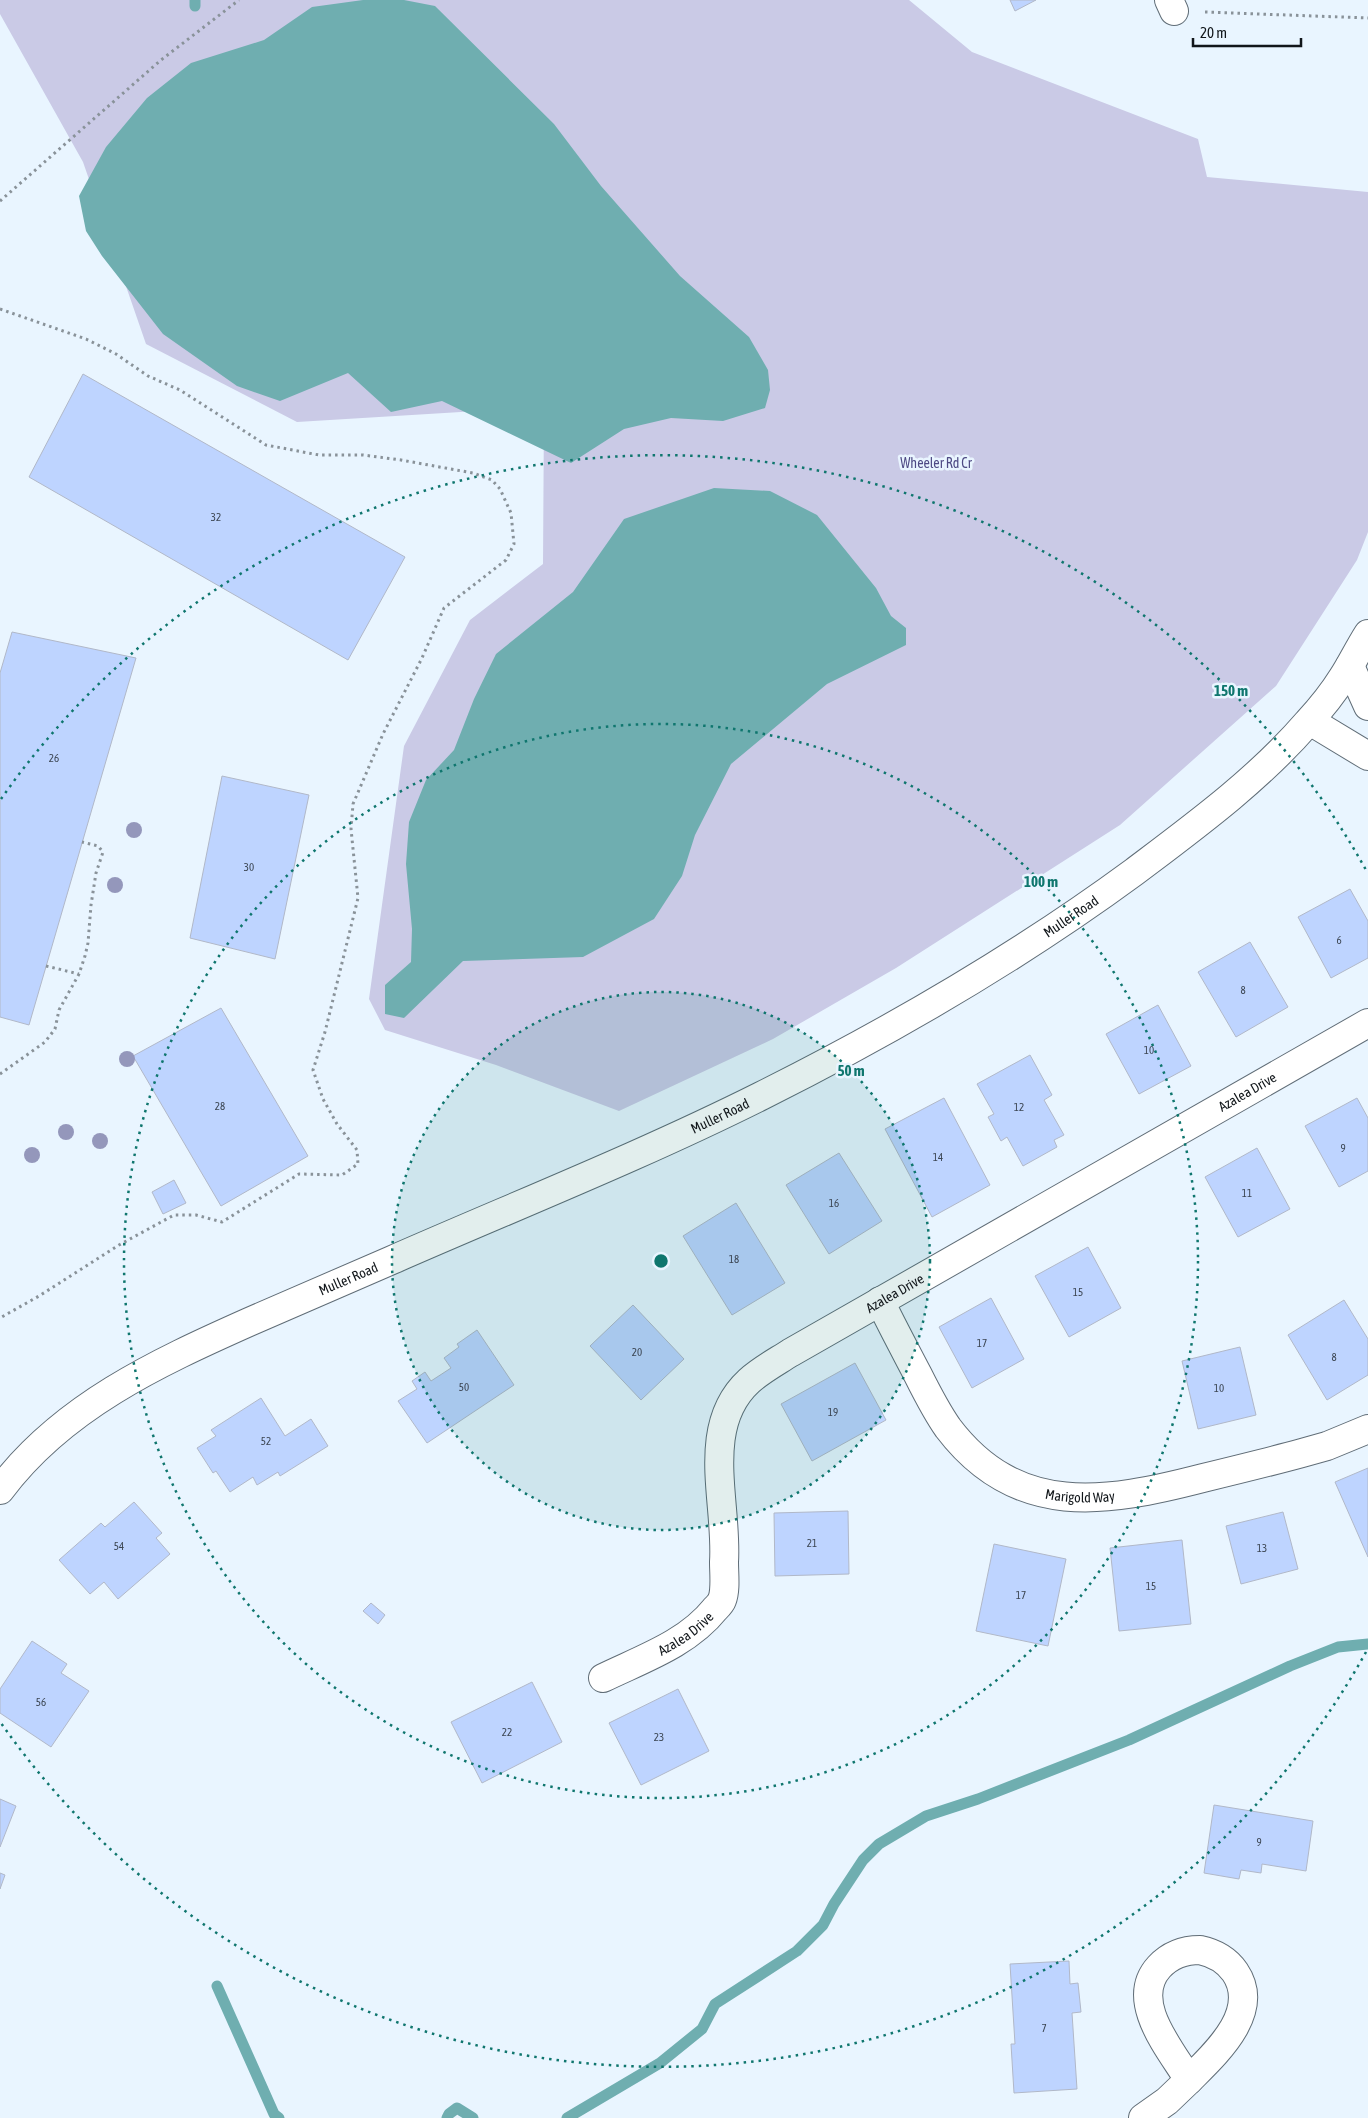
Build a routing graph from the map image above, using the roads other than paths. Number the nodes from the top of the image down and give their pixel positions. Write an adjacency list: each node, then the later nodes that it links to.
1 (1368, 634): 2 (street, Muller Road)
2 (1350, 666): 3 (street); 4 (street, Muller Road)
3 (1368, 706)
4 (1310, 721): 5 (street); 9 (street, Muller Road)
5 (1368, 756)
6 (1368, 1023): 7 (street, Azalea Drive)
7 (880, 1301): 8 (street, Marigold Way); 10 (street, Azalea Drive)
8 (1368, 1428)
9 (0, 1490)
10 (603, 1678)
11 (1190, 2080): 12 (street)
12 (1143, 2118)

